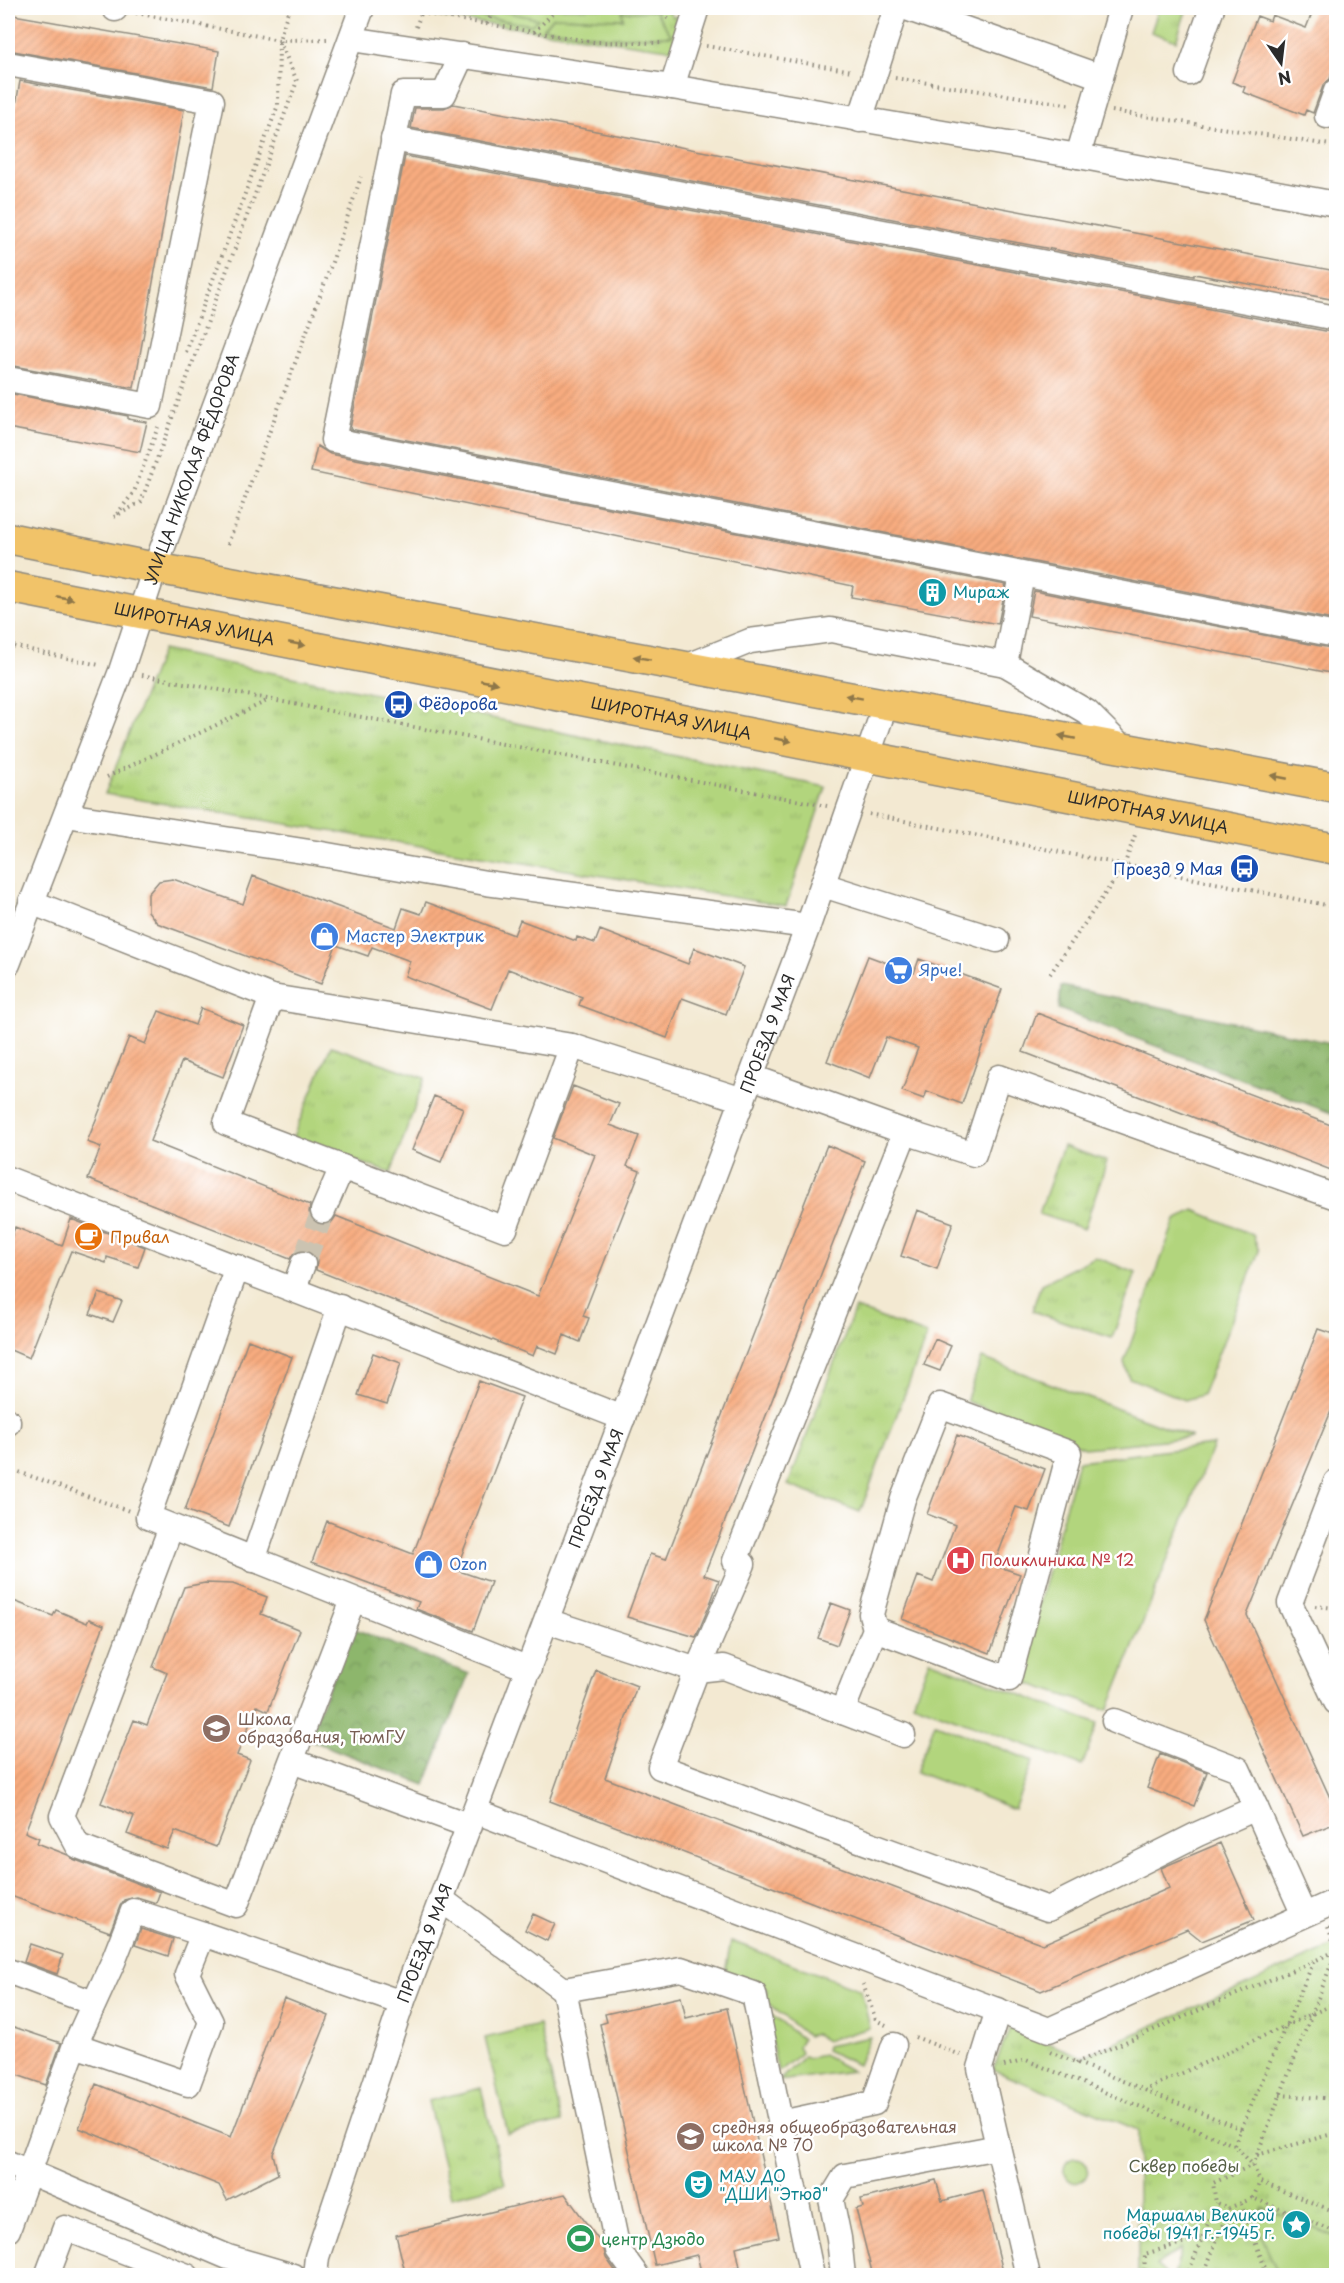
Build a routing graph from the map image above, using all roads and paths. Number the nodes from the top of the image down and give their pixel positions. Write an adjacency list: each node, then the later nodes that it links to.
1 (115, 8): 19 (path)
2 (289, 8): 19 (path)
3 (362, 8): 18 (street, УЛИЦА НИКОЛАЯ ФЁДОРОВА)
4 (449, 8): 15 (path)
5 (558, 8): 17 (path)
6 (621, 8): 7 (path)
7 (643, 8)
8 (697, 8): 20 (street)
9 (896, 8): 24 (street)
10 (906, 8): 25 (street)
11 (1121, 8): 25 (street)
12 (1212, 8): 23 (street)
13 (494, 9): 16 (path)
14 (421, 13): 15 (path)
15 (440, 16): 16 (path)
16 (487, 24): 17 (path)
17 (534, 32): 20 (path)
18 (351, 39): 19 (path); 21 (street); 42 (street, УЛИЦА НИКОЛАЯ ФЁДОРОВА)
19 (279, 40): 37 (path); 39 (path)
20 (685, 43): 24 (path); 26 (street)
21 (462, 55): 26 (street); 31 (street)
22 (8, 64): 38 (street)
23 (1189, 73)
24 (874, 75): 28 (path); 30 (street)
25 (1101, 76): 28 (street)
26 (672, 87): 30 (street)
27 (1336, 91): 29 (street)
28 (1092, 108): 32 (path); 33 (street)
29 (1327, 116)
30 (860, 120): 33 (street)
31 (393, 139): 36 (street); 43 (street)
32 (1336, 146)
33 (1078, 156): 35 (street)
34 (361, 176): 41 (path)
35 (1336, 204)
36 (1336, 318)
37 (182, 362)
38 (8, 379)
39 (162, 417)
40 (8, 538): 42 (main road)
41 (228, 544)
42 (155, 568): 45 (street, УЛИЦА НИКОЛАЯ ФЁДОРОВА); 49 (main road, one-way to 42)
43 (1022, 575): 46 (street); 48 (street)
44 (8, 587): 45 (main road, ШИРОТНАЯ УЛИЦА, one-way to 45)
45 (141, 613): 50 (street, УЛИЦА НИКОЛАЯ ФЁДОРОВА); 54 (main road, ШИРОТНАЯ УЛИЦА, one-way to 54)
46 (1336, 635)
47 (8, 645): 50 (path)
48 (1005, 664): 49 (street); 53 (street)
49 (688, 666): 52 (main road, one-way to 49)
50 (121, 670): 51 (path); 58 (street, УЛИЦА НИКОЛАЯ ФЁДОРОВА)
51 (270, 700): 55 (path); 57 (path)
52 (886, 703): 53 (main road, one-way to 52); 54 (street, ПРОЕЗД 9 МАЯ)
53 (1123, 748): 56 (main road, one-way to 53)
54 (868, 757): 57 (street, ПРОЕЗД 9 МАЯ); 59 (main road, ШИРОТНАЯ УЛИЦА)
55 (107, 777)
56 (1336, 788)
57 (849, 810): 60 (path); 61 (street, ПРОЕЗД 9 МАЯ)
58 (66, 815): 62 (street, УЛИЦА НИКОЛАЯ ФЁДОРОВА); 64 (street)
59 (1336, 849)
60 (1124, 866): 63 (path); 67 (path)
61 (823, 885): 64 (street, ПРОЕЗД 9 МАЯ); 65 (street)
62 (31, 902): 66 (street, УЛИЦА НИКОЛАЯ ФЁДОРОВА); 68 (street)
63 (1336, 907)
64 (808, 926): 70 (street, ПРОЕЗД 9 МАЯ)
65 (997, 940)
66 (10, 953)
67 (1050, 974)
68 (272, 997): 69 (street); 73 (street)
69 (572, 1046): 71 (street); 73 (street)
70 (752, 1077): 71 (street, ПРОЕЗД 9 МАЯ); 72 (street)
71 (743, 1100): 81 (street, ПРОЕЗД 9 МАЯ)
72 (905, 1132): 75 (street); 91 (street)
73 (342, 1167): 76 (street)
74 (8, 1179): 78 (street)
75 (1336, 1197)
76 (324, 1211)
77 (303, 1264): 79 (street)
78 (237, 1267): 79 (street); 84 (street)
79 (294, 1289): 80 (street)
80 (340, 1306): 81 (street); 86 (street)
81 (623, 1418): 88 (street, ПРОЕЗД 9 МАЯ)
82 (8, 1468): 84 (path)
83 (1336, 1482): 92 (street)
84 (148, 1517): 85 (street)
85 (171, 1527): 86 (street); 96 (street)
86 (253, 1560): 87 (street)
87 (353, 1600): 90 (street); 96 (street)
88 (547, 1621): 90 (street, ПРОЕЗД 9 МАЯ); 91 (street)
89 (875, 1629): 89 (street); 93 (street)
90 (529, 1669): 98 (street, ПРОЕЗД 9 МАЯ)
91 (697, 1670): 93 (street); 97 (street)
92 (1336, 1702)
93 (843, 1712): 95 (street)
94 (1114, 1721): 97 (street)
95 (903, 1735)
96 (292, 1761): 98 (street)
97 (1256, 1808): 101 (street)
98 (473, 1819): 99 (street, ПРОЕЗД 9 МАЯ); 111 (street)
99 (442, 1900): 107 (street); 109 (street, ПРОЕЗД 9 МАЯ)
100 (1336, 1901): 101 (street)
101 (1304, 1916): 111 (street)
102 (203, 1934): 108 (street); 109 (street); 115 (street)
103 (1336, 1952): 104 (path); 112 (path)
104 (1314, 1961): 113 (path); 117 (path)
105 (8, 1971): 108 (street)
106 (853, 1980): 114 (path)
107 (564, 1990): 122 (street); 144 (street)
108 (93, 2003): 115 (street)
109 (402, 2003): 143 (street, ПРОЕЗД 9 МАЯ)
110 (1336, 2003): 112 (path)
111 (998, 2010): 118 (street)
112 (1312, 2015): 113 (path); 120 (path)
113 (1286, 2026): 119 (path); 123 (path)
114 (899, 2036): 118 (path); 122 (street)
115 (75, 2045): 129 (street)
116 (1045, 2050): 117 (path)
117 (1076, 2062): 119 (path)
118 (982, 2064): 125 (path); 126 (street)
119 (1145, 2090): 123 (path)
120 (1280, 2095): 121 (path); 127 (path)
121 (1336, 2099)
122 (781, 2123): 145 (street)
123 (1241, 2129): 125 (path)
124 (1336, 2133): 127 (path)
125 (1234, 2145): 128 (path)
126 (998, 2147): 146 (street); 147 (street)
127 (1256, 2155): 128 (path)
128 (1252, 2166): 130 (path); 132 (path)
129 (18, 2167): 136 (street); 139 (street)
130 (1260, 2182): 131 (path); 135 (path)
131 (1252, 2198): 133 (path); 137 (path)
132 (1216, 2203): 134 (path); 138 (path)
133 (1241, 2204): 134 (path); 151 (path)
134 (1229, 2208): 150 (path)
135 (1336, 2212)
136 (8, 2230)
137 (1336, 2232)
138 (1202, 2237): 148 (path); 149 (path)
139 (225, 2266): 142 (street)
140 (47, 2276): 141 (street)
141 (187, 2276)
142 (293, 2276)
143 (315, 2276)
144 (637, 2276)
145 (812, 2276)
146 (843, 2276)
147 (1028, 2276)
148 (1144, 2276)
149 (1187, 2276)
150 (1203, 2276)
151 (1268, 2276)

